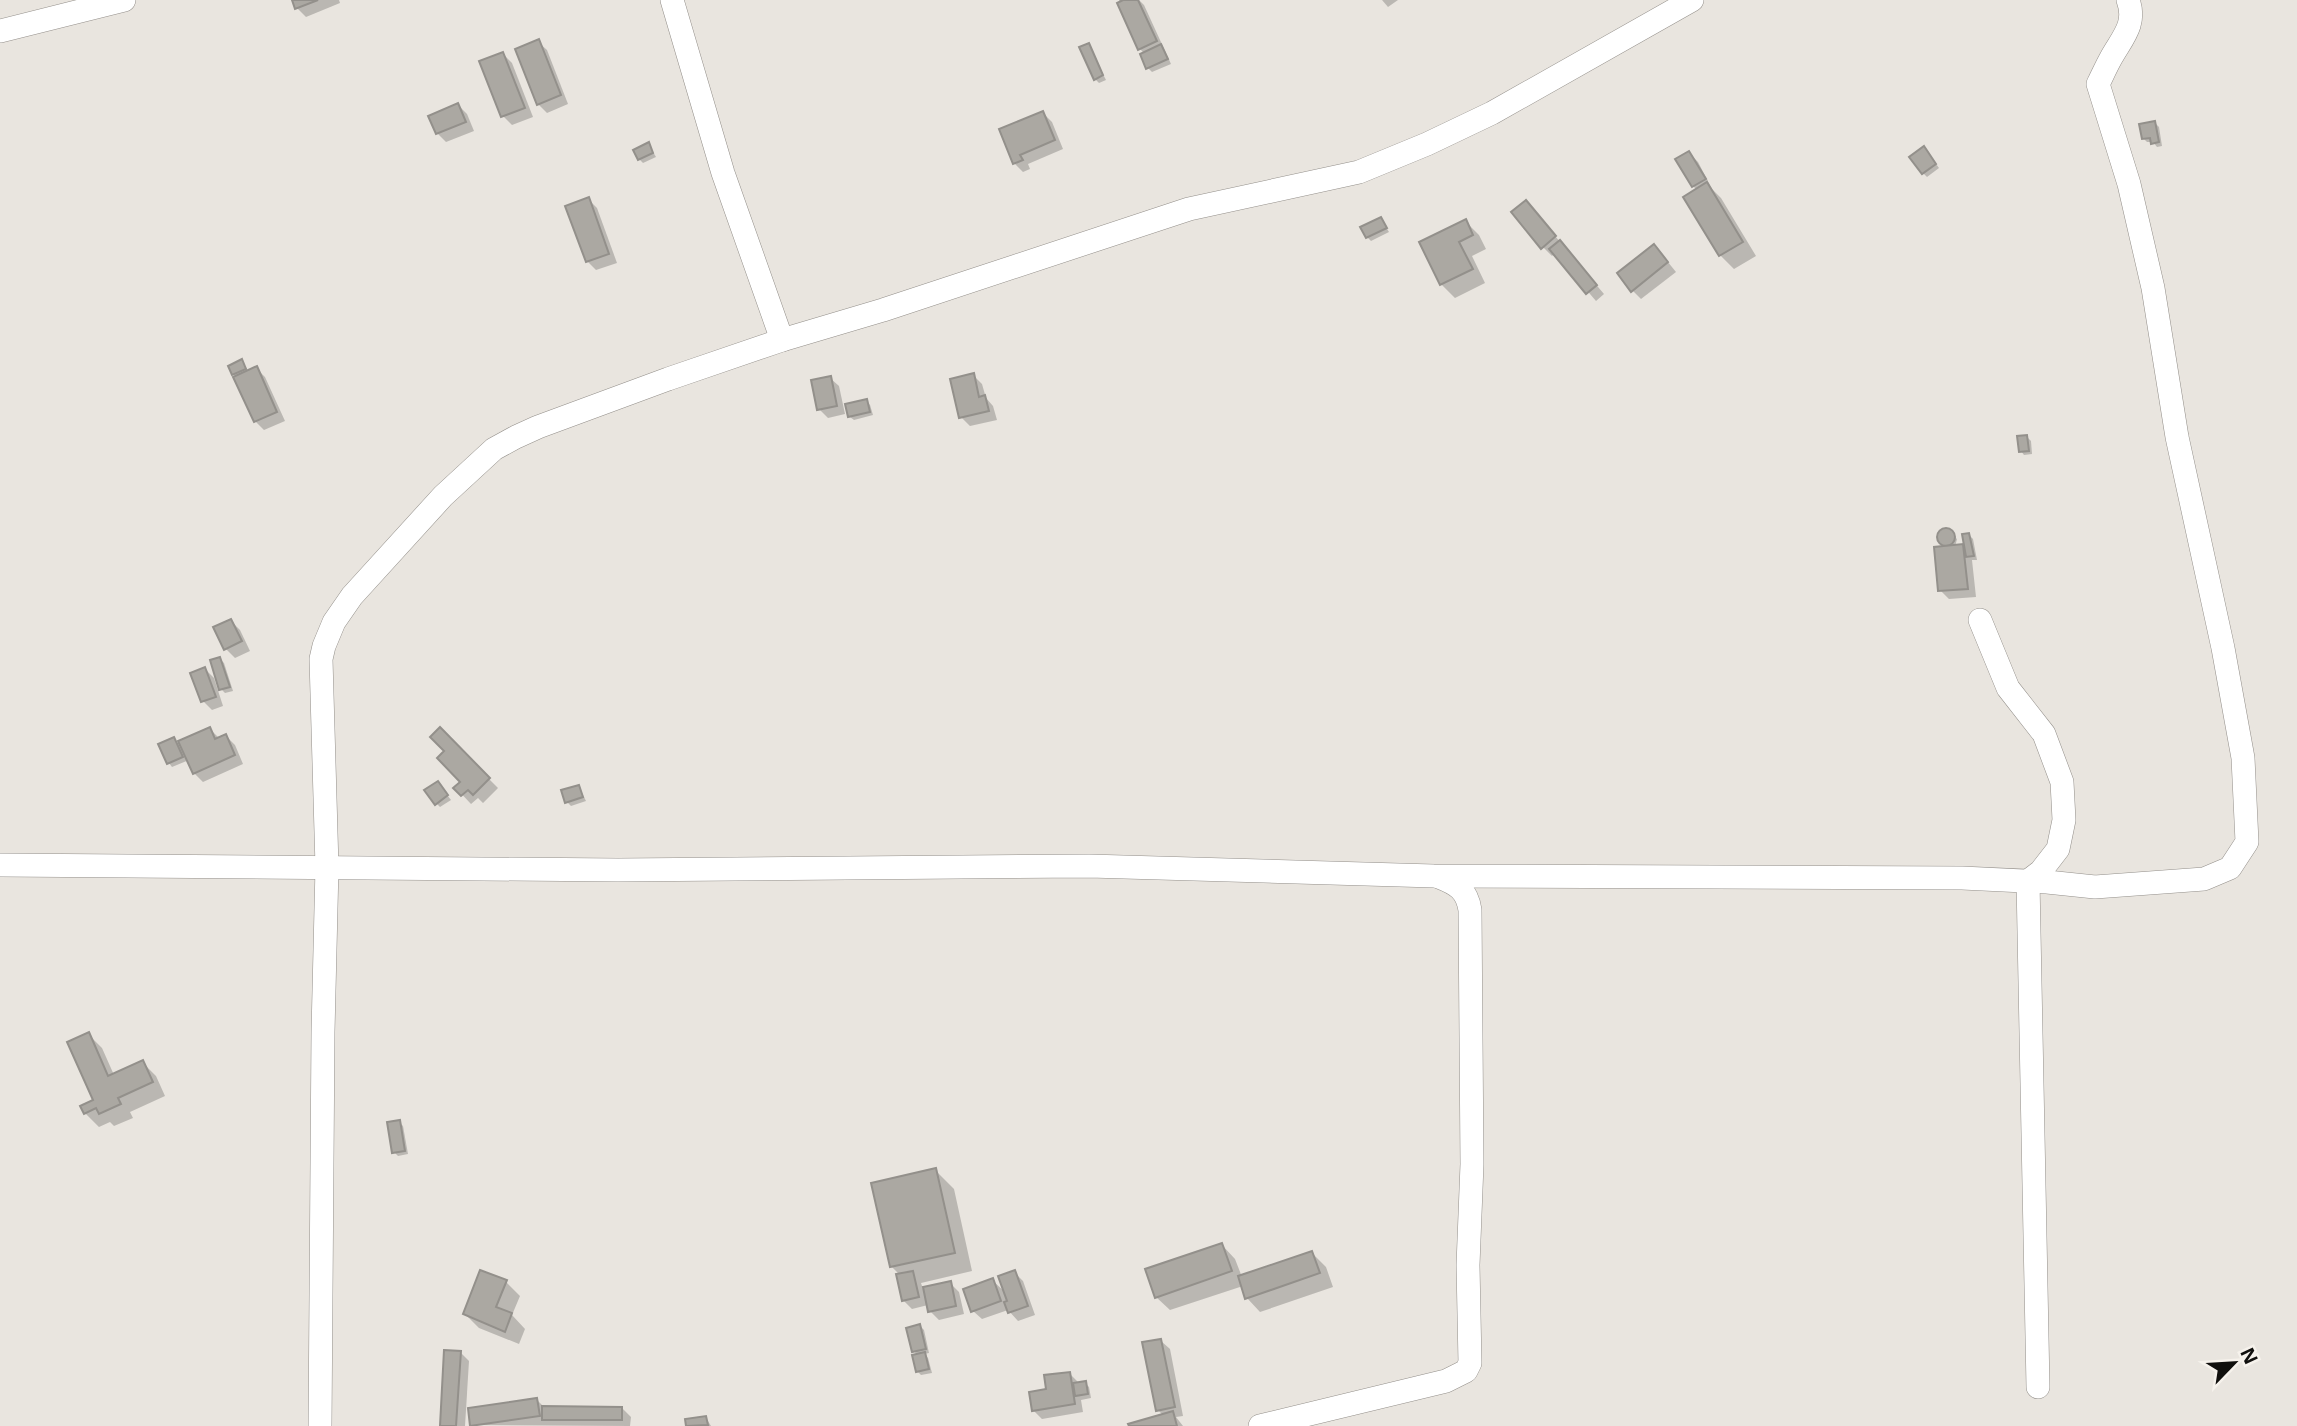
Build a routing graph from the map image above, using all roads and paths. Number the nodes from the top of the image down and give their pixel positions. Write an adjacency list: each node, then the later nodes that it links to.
1 (124, 0): 5 (street)
2 (672, 0): 6 (street)
3 (1692, 0): 6 (street)
4 (2127, 0): 11 (street)
5 (0, 31)
6 (782, 340): 9 (street)
7 (1980, 620): 11 (street)
8 (0, 865): 9 (street)
9 (327, 867): 10 (street); 13 (street)
10 (1434, 876): 11 (street); 14 (street)
11 (2028, 881): 12 (street)
12 (2038, 1387)
13 (320, 1426)
14 (1260, 1426)

